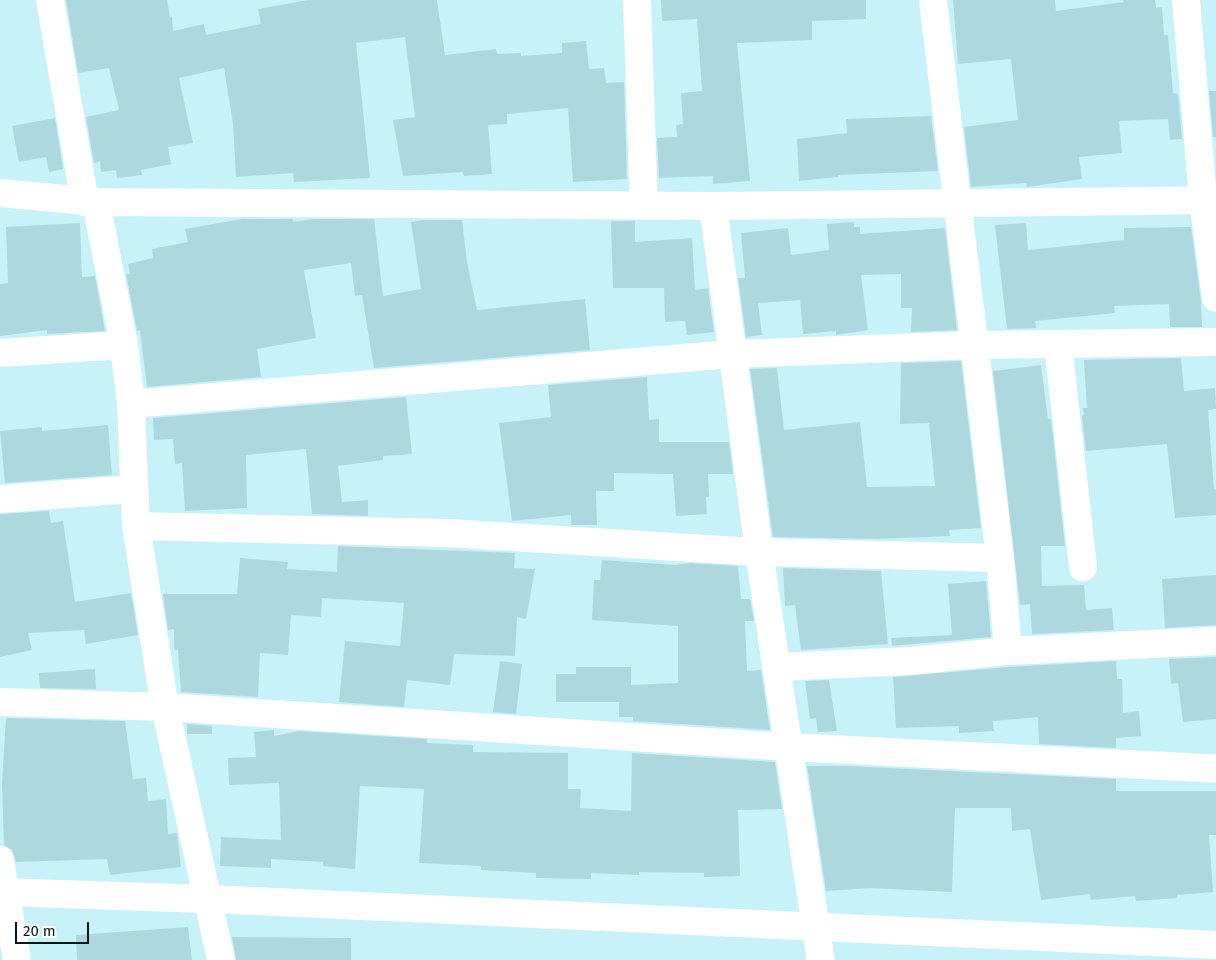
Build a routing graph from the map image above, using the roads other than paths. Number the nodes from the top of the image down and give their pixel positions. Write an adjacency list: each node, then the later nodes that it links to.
1 (50, 0): 7 (street)
2 (637, 0): 9 (street)
3 (933, 0): 8 (street)
4 (1186, 0): 6 (street)
5 (0, 193): 7 (street)
6 (1210, 200): 8 (street); 11 (street)
7 (90, 202): 9 (street); 14 (street)
8 (957, 202): 10 (street); 15 (street)
9 (644, 206): 10 (street)
10 (713, 206): 17 (street)
11 (1216, 298)
12 (1216, 342): 13 (street)
13 (1058, 344): 15 (street); 24 (street)
14 (124, 345): 16 (street); 18 (street)
15 (975, 345): 17 (street); 23 (street)
16 (0, 352)
17 (732, 354): 18 (street); 22 (street)
18 (131, 404): 19 (street)
19 (134, 489): 20 (street); 21 (street)
20 (0, 499)
21 (136, 526): 22 (street); 29 (street)
22 (758, 552): 23 (street); 27 (street)
23 (1000, 558): 26 (street)
24 (1083, 568)
25 (1216, 641): 26 (street)
26 (1008, 652): 27 (street)
27 (776, 667): 30 (street)
28 (0, 702): 29 (street)
29 (165, 707): 30 (street); 34 (street)
30 (788, 747): 31 (street); 35 (street)
31 (1216, 769)
32 (0, 860): 33 (street)
33 (3, 892): 34 (street); 37 (street)
34 (208, 899): 35 (street); 38 (street)
35 (815, 926): 36 (street); 39 (street)
36 (1216, 945)
37 (17, 960)
38 (221, 960)
39 (821, 960)

